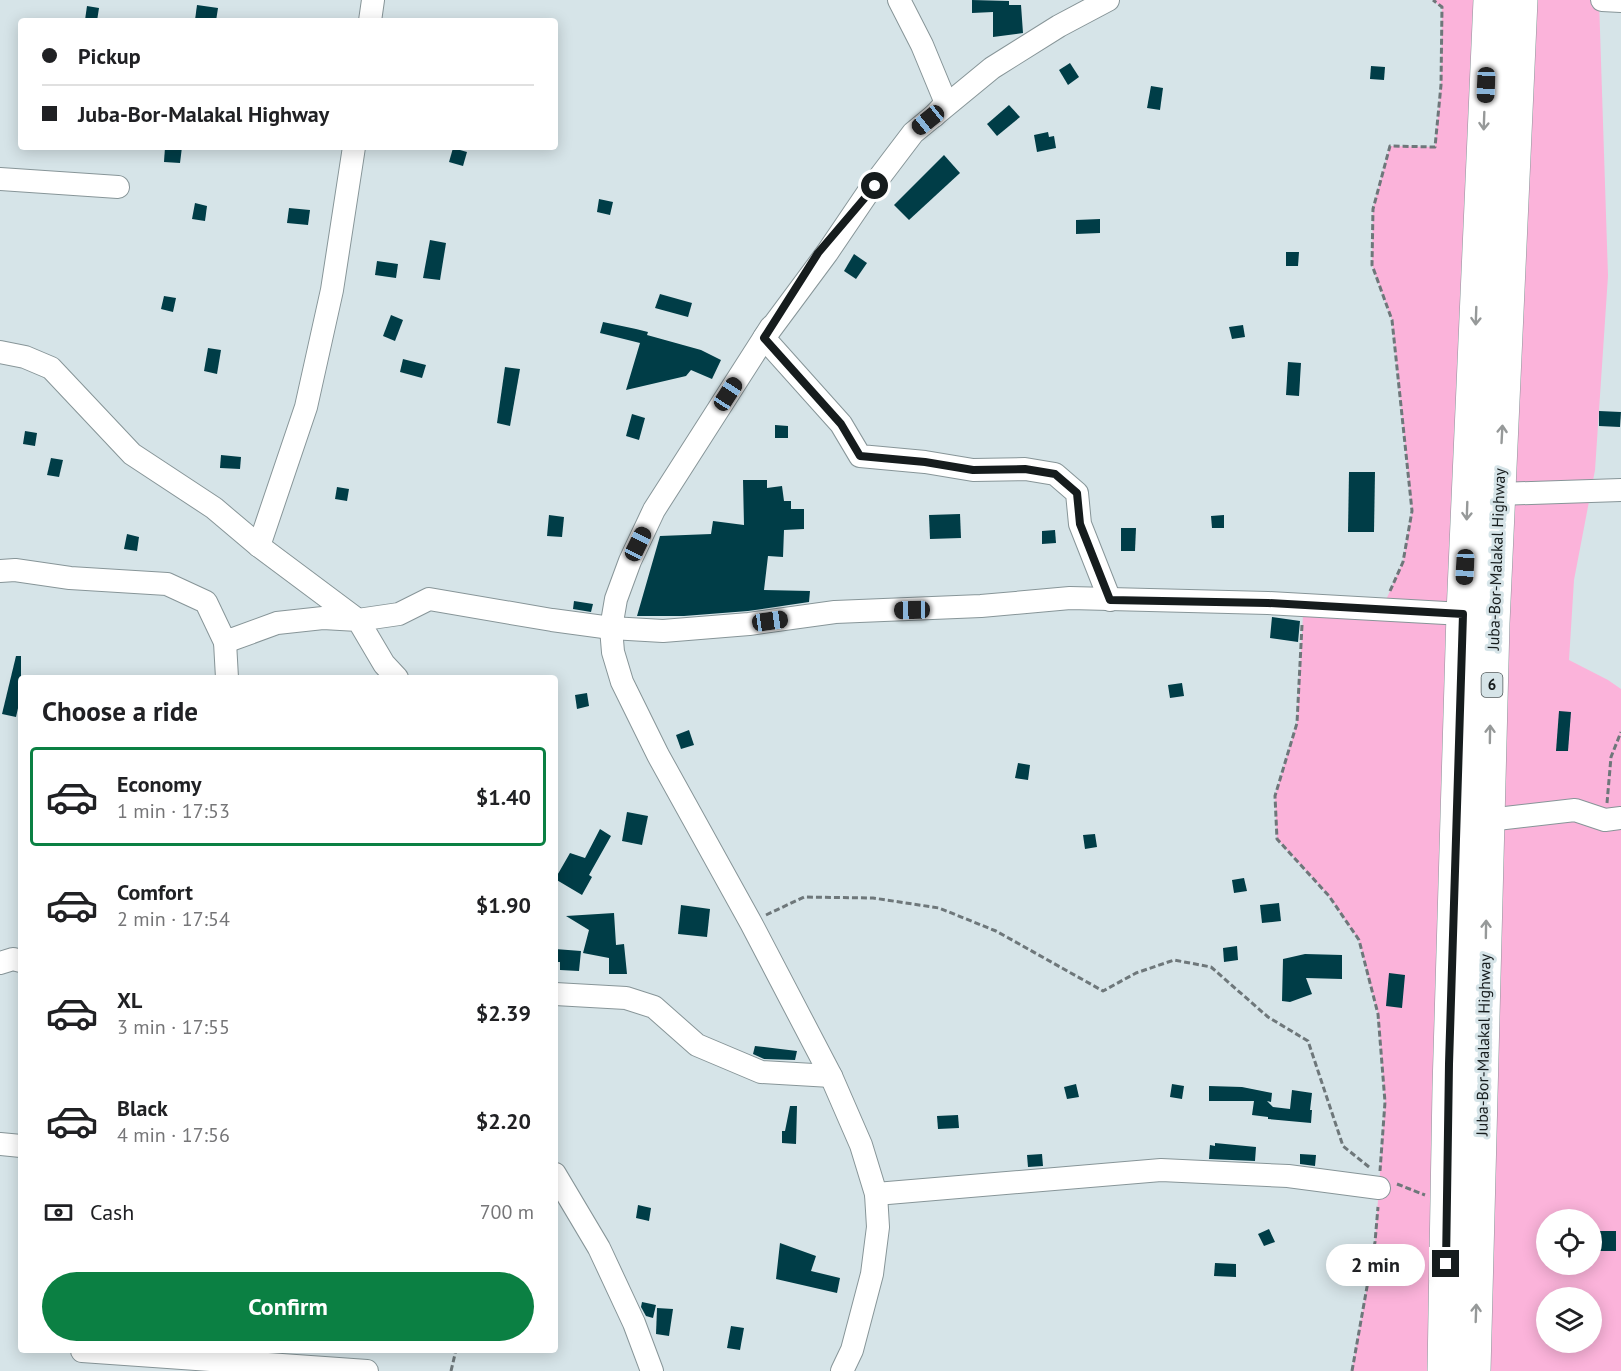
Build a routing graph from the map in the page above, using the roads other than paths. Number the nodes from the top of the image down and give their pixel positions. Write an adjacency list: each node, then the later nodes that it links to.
1 (373, 0): 8 (street)
2 (899, 0): 12 (street)
3 (1108, 0): 12 (street)
4 (1490, 0): 19 (highway, Juba-Bor-Malakal Highway / 6, one-way to 19)
5 (1521, 0): 15 (highway, Juba-Bor-Malakal Highway / 6, one-way to 5)
6 (1602, 0): 7 (street)
7 (1621, 2)
8 (370, 18)
9 (354, 150): 16 (street)
10 (0, 179): 11 (street)
11 (118, 187)
12 (764, 338): 18 (street); 21 (street)
13 (0, 352): 16 (street)
14 (1621, 490): 15 (street)
15 (1499, 494): 26 (highway, Juba-Bor-Malakal Highway / 6, one-way to 15)
16 (259, 546): 20 (street)
17 (0, 571): 22 (street)
18 (1110, 600): 19 (street); 21 (street)
19 (1463, 614): 41 (highway, Juba-Bor-Malakal Highway / 6)
20 (358, 620): 21 (street); 22 (street); 24 (street)
21 (611, 628): 30 (street)
22 (225, 642): 23 (street)
23 (227, 675)
24 (394, 675)
25 (1613, 819): 26 (street)
26 (1488, 820): 42 (highway, Juba-Bor-Malakal Highway / 6, one-way to 26)
27 (18, 960): 28 (street)
28 (0, 963)
29 (558, 994): 30 (street)
30 (831, 1076): 35 (street)
31 (0, 1144): 32 (street)
32 (18, 1146)
33 (558, 1179): 39 (street)
34 (1379, 1182): 35 (street)
35 (876, 1194): 40 (street)
36 (80, 1358): 37 (street)
37 (335, 1360): 38 (street)
38 (367, 1371)
39 (651, 1371)
40 (842, 1371)
41 (1444, 1371)
42 (1474, 1371)

